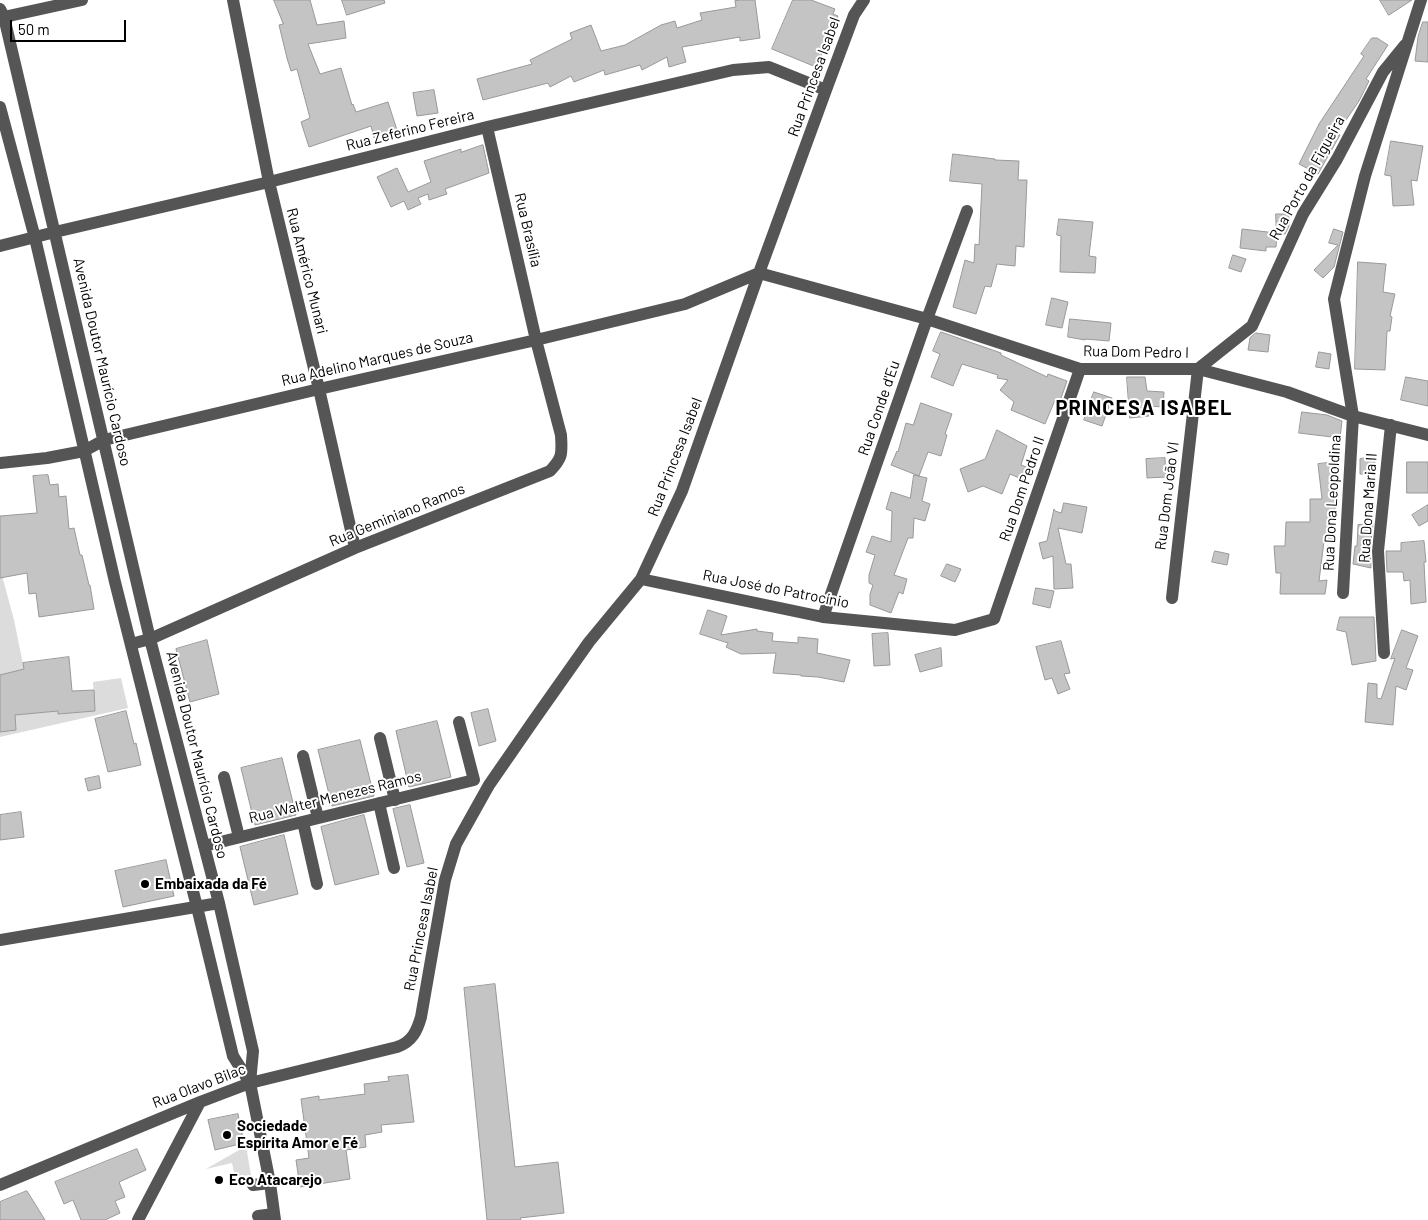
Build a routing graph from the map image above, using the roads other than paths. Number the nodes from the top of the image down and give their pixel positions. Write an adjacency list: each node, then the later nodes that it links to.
1 (82, 0): 5 (street)
2 (233, 0): 10 (street, Rua Américo Munari)
3 (864, 0): 7 (street, Rua Princesa Isabel)
4 (1421, 0): 6 (street, Rua Porto da Figueira)
5 (1, 15): 12 (street, Avenida Doutor Maurício Cardoso)
6 (1406, 45): 19 (street, Rua Porto da Figueira); 21 (street, Rua Porto da Figueira)
7 (826, 90): 9 (street, Rua Zeferino Fereira); 15 (street, Rua Princesa Isabel)
8 (0, 107): 13 (street)
9 (487, 127): 10 (street, Rua Zeferino Fereira); 17 (street, Rua Brasília)
10 (269, 182): 12 (street, Rua Zeferino Fereira); 20 (street, Rua Américo Munari)
11 (967, 211): 16 (street, Rua Conde d'Eu)
12 (55, 232): 13 (street, Rua Zeferino Fereira); 24 (street, Avenida Doutor Maurício Cardoso)
13 (35, 238): 14 (street, Rua Zeferino Fereira); 25 (street)
14 (0, 246)
15 (759, 273): 16 (street, Rua Dom Pedro I); 17 (street, Rua Adelino Marques de Souza); 28 (street, Rua Princesa Isabel)
16 (927, 319): 18 (street, Rua Dom Pedro I); 31 (street, Rua Conde d'Eu)
17 (536, 340): 20 (street, Rua Adelino Marques de Souza); 27 (street, Rua Geminiano Ramos)
18 (1080, 369): 19 (street, Rua Dom Pedro I); 32 (street, Rua Dom Pedro II)
19 (1198, 369): 21 (street, Rua Dom Pedro I); 30 (street, Rua Dom João VI)
20 (319, 389): 24 (street, Rua Adelino Marques de Souza); 27 (street, Rua Américo Munari)
21 (1352, 416): 22 (street, Rua Dom Pedro I); 29 (street, Rua Dona Leopoldina)
22 (1391, 424): 23 (street, Rua Dom Pedro I); 35 (street, Rua Dona Maria II)
23 (1428, 435)
24 (104, 440): 25 (street, Rua Adelino Marques de Souza); 33 (street, Avenida Doutor Maurício Cardoso)
25 (84, 451): 26 (street, Rua Adelino Marques de Souza); 34 (street)
26 (0, 463)
27 (355, 548): 33 (street, Rua Geminiano Ramos)
28 (641, 579): 31 (street, Rua José do Patrocínio); 53 (street, Rua Princesa Isabel)
29 (1343, 593)
30 (1172, 598)
31 (823, 617): 32 (street, Rua José do Patrocínio)
32 (994, 619)
33 (150, 638): 34 (street, Rua Geminiano Ramos); 39 (street, Avenida Doutor Maurício Cardoso)
34 (131, 644): 41 (street)
35 (1384, 653)
36 (459, 722): 42 (street, Rua Walter Menezes Ramos)
37 (380, 738): 42 (street)
38 (303, 756): 44 (street)
39 (186, 777): 41 (street); 47 (street, Avenida Doutor Maurício Cardoso)
40 (224, 777): 46 (street)
41 (166, 782): 51 (street)
42 (395, 800): 43 (street, Rua Walter Menezes Ramos)
43 (379, 804): 44 (street, Rua Walter Menezes Ramos); 48 (street)
44 (318, 818): 45 (street, Rua Walter Menezes Ramos)
45 (302, 822): 46 (street, Rua Walter Menezes Ramos); 49 (street)
46 (239, 838): 47 (street, Rua Walter Menezes Ramos)
47 (204, 846): 50 (street, Avenida Doutor Maurício Cardoso)
48 (394, 868)
49 (317, 884)
50 (219, 903): 51 (street); 54 (street, Avenida Doutor Maurício Cardoso)
51 (197, 907): 52 (street); 54 (street)
52 (0, 940)
53 (414, 1035): 54 (street, Rua Olavo Bilac)
54 (250, 1083): 55 (street, Rua Olavo Bilac); 56 (street)
55 (200, 1102): 57 (street, Rua Olavo Bilac); 61 (street)
56 (270, 1183): 58 (street); 60 (street)
57 (0, 1185)
58 (253, 1185)
59 (258, 1216): 60 (street)
60 (274, 1217)
61 (138, 1220)

